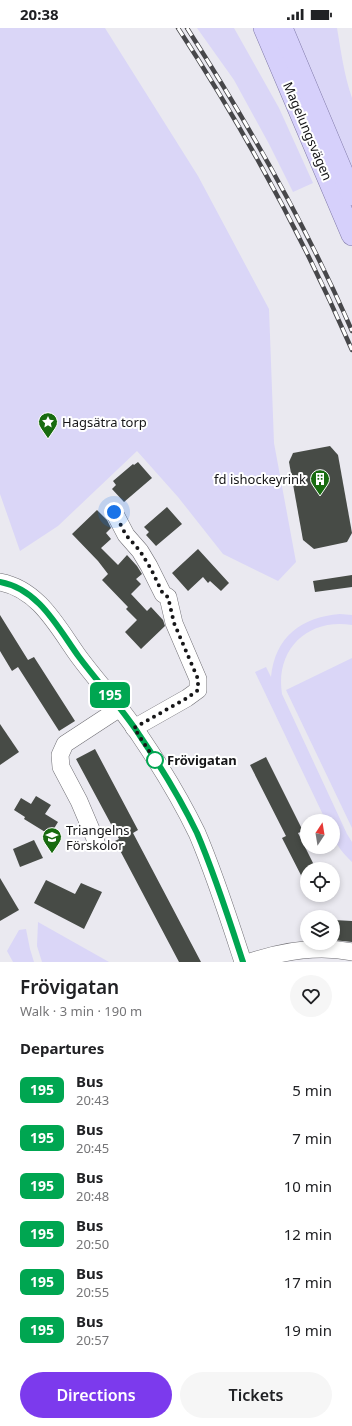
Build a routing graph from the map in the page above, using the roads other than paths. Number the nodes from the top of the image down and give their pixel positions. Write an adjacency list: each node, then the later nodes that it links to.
1 (264, 28): 4 (main road, Magelungsvägen)
2 (282, 28): 3 (main road, Magelungsvägen)
3 (352, 195)
4 (352, 235)
5 (114, 512): 8 (street)
6 (2, 583): 7 (street)
7 (120, 708): 8 (street); 9 (street)
8 (134, 728): 11 (street)
9 (96, 841)
10 (352, 952): 12 (street)
11 (243, 962)
12 (250, 962)

